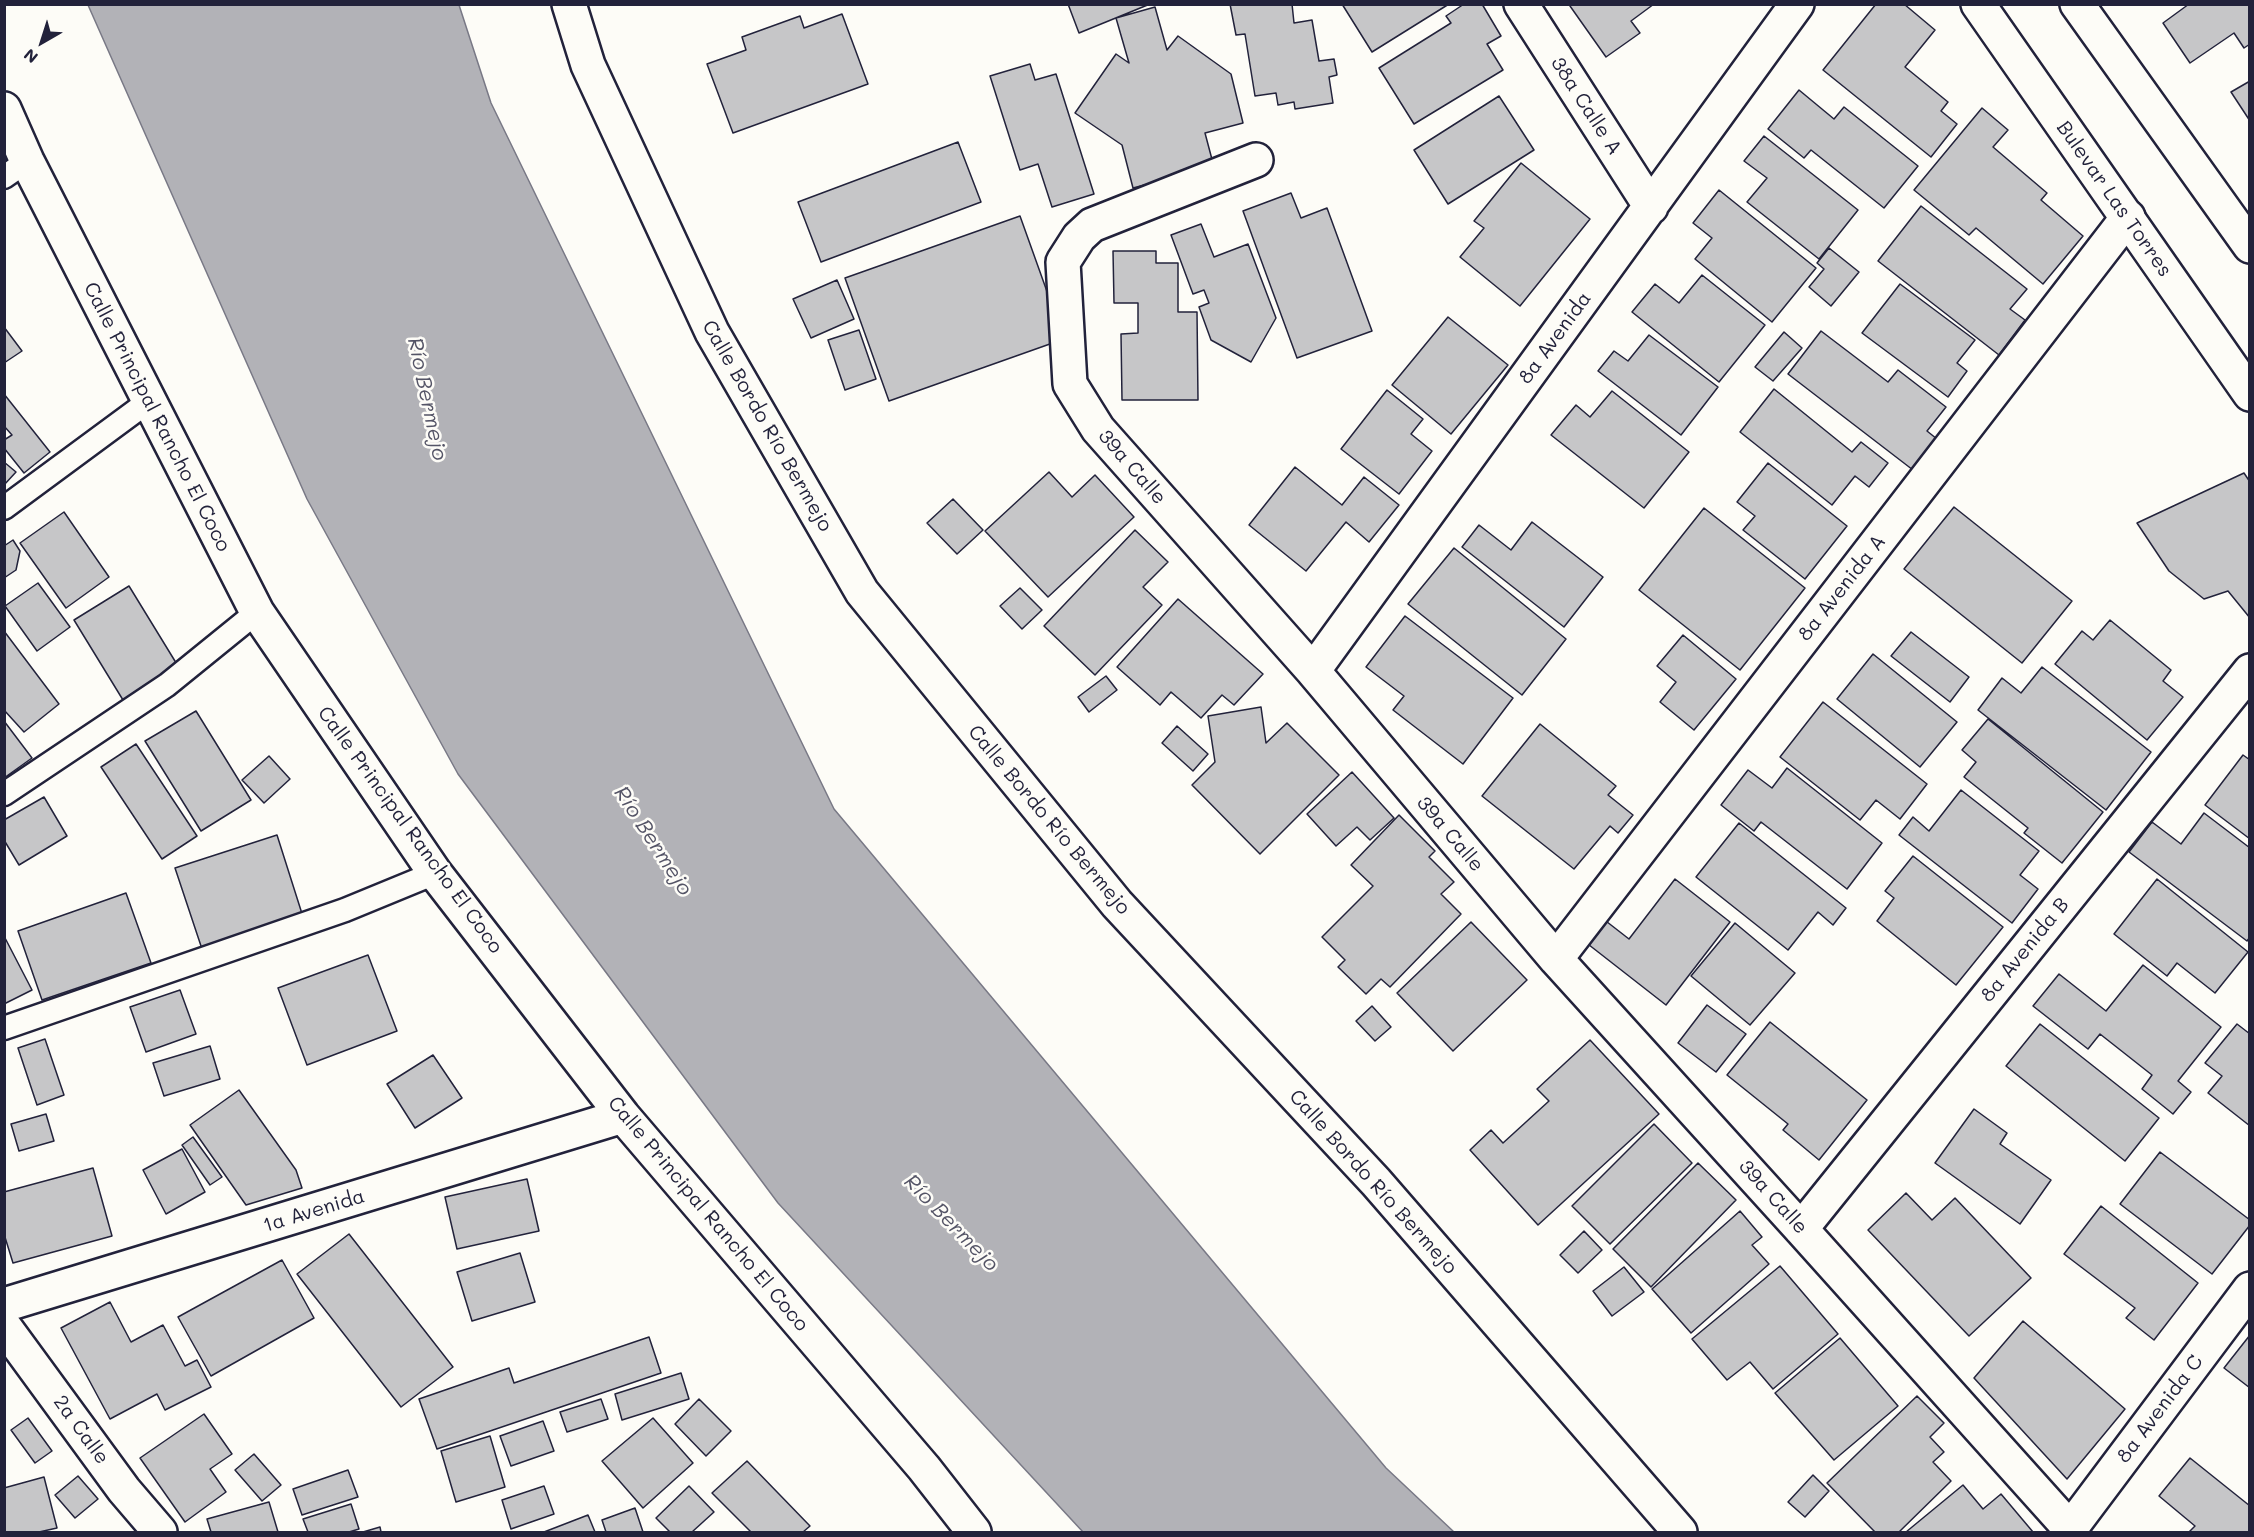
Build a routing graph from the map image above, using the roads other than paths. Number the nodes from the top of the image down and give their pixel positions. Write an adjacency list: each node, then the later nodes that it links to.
1 (569, 4): 30 (street, Calle Bordo Río Bermejo)
2 (1521, 4): 9 (street, 38a Calle A)
3 (1797, 4): 9 (street, 8a Avenida)
4 (1978, 4): 10 (street, Bulevar Las Torres)
5 (2077, 4): 11 (street)
6 (4, 109): 8 (street, Calle Principal Rancho El Coco)
7 (1256, 160): 16 (street, 39a Calle)
8 (16, 169): 13 (street, Calle Principal Rancho El Coco)
9 (1651, 207): 16 (street, 8a Avenida)
10 (2128, 217): 12 (street, Bulevar Las Torres); 20 (street, 8a Avenida A)
11 (2250, 246)
12 (2250, 394)
13 (149, 401): 14 (lane); 15 (street, Calle Principal Rancho El Coco)
14 (4, 508)
15 (257, 612): 18 (lane); 19 (street, Calle Principal Rancho El Coco)
16 (1313, 671): 20 (street, 39a Calle)
17 (2250, 671): 23 (street, 8a Avenida B)
18 (4, 794)
19 (435, 873): 21 (lane); 22 (street, Calle Principal Rancho El Coco)
20 (1556, 959): 23 (street, 39a Calle)
21 (4, 1028)
22 (623, 1116): 25 (street, 1a Avenida); 28 (street, Calle Principal Rancho El Coco)
23 (1802, 1229): 27 (street, 39a Calle)
24 (2250, 1289): 27 (street, 8a Avenida C)
25 (4, 1305)
26 (4, 1326): 29 (street, 2a Calle)
27 (2072, 1531)
28 (973, 1532)
29 (160, 1533)
30 (1680, 1533)

